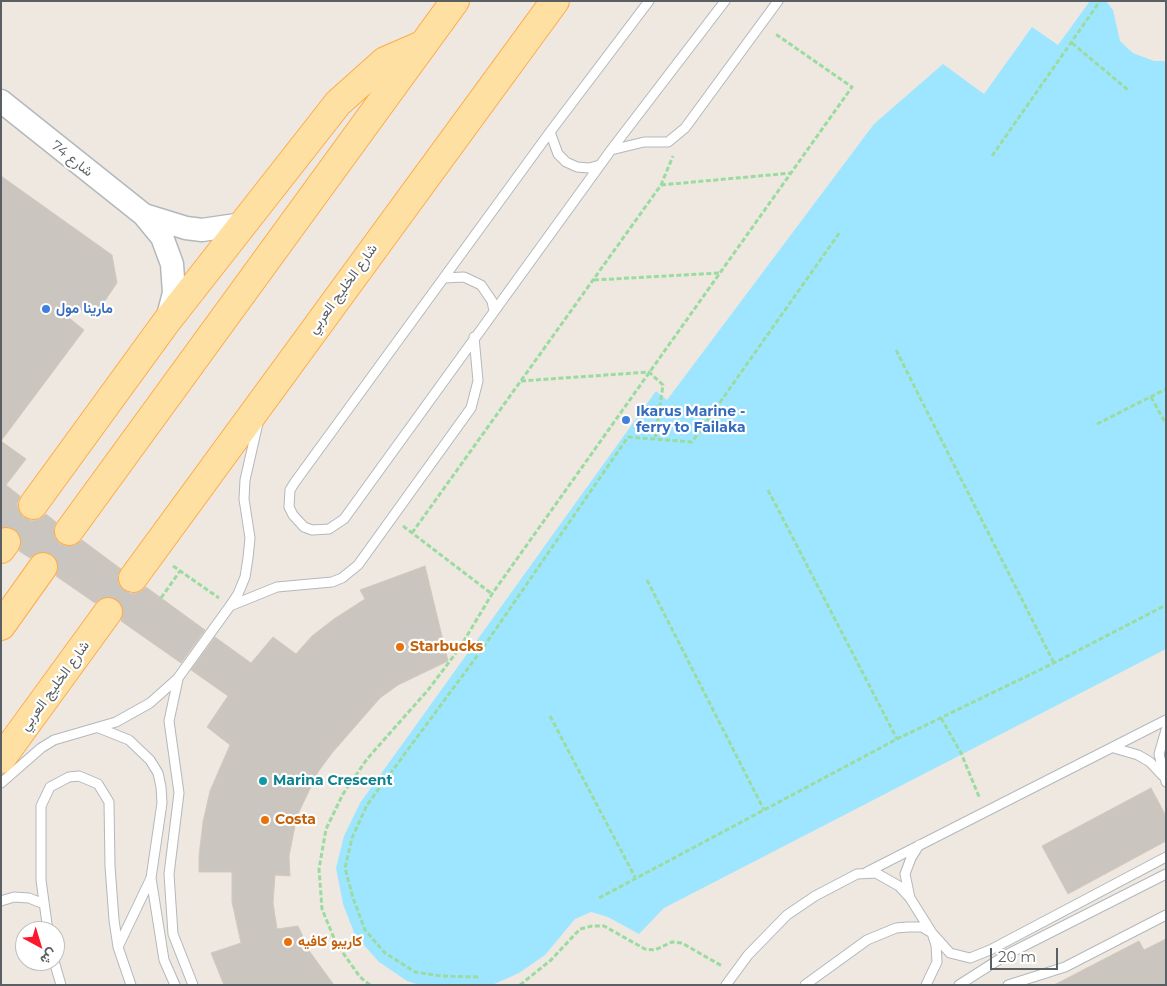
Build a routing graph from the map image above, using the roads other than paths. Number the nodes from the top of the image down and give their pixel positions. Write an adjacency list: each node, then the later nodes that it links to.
1 (455, 1): 6 (main road)
2 (555, 1): 17 (main road, شارع الخليج العربي)
3 (649, 1): 8 (lane)
4 (724, 1): 9 (lane)
5 (778, 1): 9 (lane)
6 (422, 45): 12 (main road); 19 (main road)
7 (1, 102): 11 (street, شارع 74)
8 (550, 132): 10 (lane); 13 (lane)
9 (611, 150): 10 (lane)
10 (600, 165): 14 (lane)
11 (144, 215): 12 (street, شارع 74); 15 (street, شارع 74)
12 (243, 224): 15 (main road)
13 (445, 278): 14 (lane); 16 (lane)
14 (494, 311): 16 (lane)
15 (167, 321): 18 (main road)
16 (474, 337): 22 (lane)
17 (263, 398): 21 (main road, شارع الخليج العربي); 22 (lane)
18 (33, 505)
19 (69, 531)
20 (43, 567): 24 (main road)
21 (133, 578)
22 (230, 606): 25 (lane)
23 (108, 612): 30 (main road, شارع الخليج العربي)
24 (1, 626)
25 (178, 678): 27 (lane); 49 (lane)
26 (1166, 720): 29 (lane)
27 (99, 728): 32 (lane); 37 (lane)
28 (1166, 730): 31 (lane)
29 (1114, 748): 31 (lane); 33 (lane)
30 (1, 759)
31 (1164, 779)
32 (1, 783)
33 (921, 843): 35 (lane); 38 (lane)
34 (1166, 856): 43 (lane)
35 (867, 872): 38 (lane); 50 (lane)
36 (1166, 874): 53 (lane)
37 (151, 878): 44 (lane); 48 (lane)
38 (910, 898): 43 (lane)
39 (1, 901): 40 (lane)
40 (44, 904): 42 (lane); 44 (lane)
41 (1166, 915): 54 (lane)
42 (47, 921)
43 (932, 933): 51 (lane); 52 (lane)
44 (118, 947): 47 (lane)
45 (57, 971): 46 (lane)
46 (61, 985)
47 (131, 985)
48 (175, 985)
49 (193, 985)
50 (726, 985)
51 (805, 985)
52 (926, 985)
53 (959, 985)
54 (1008, 985)

